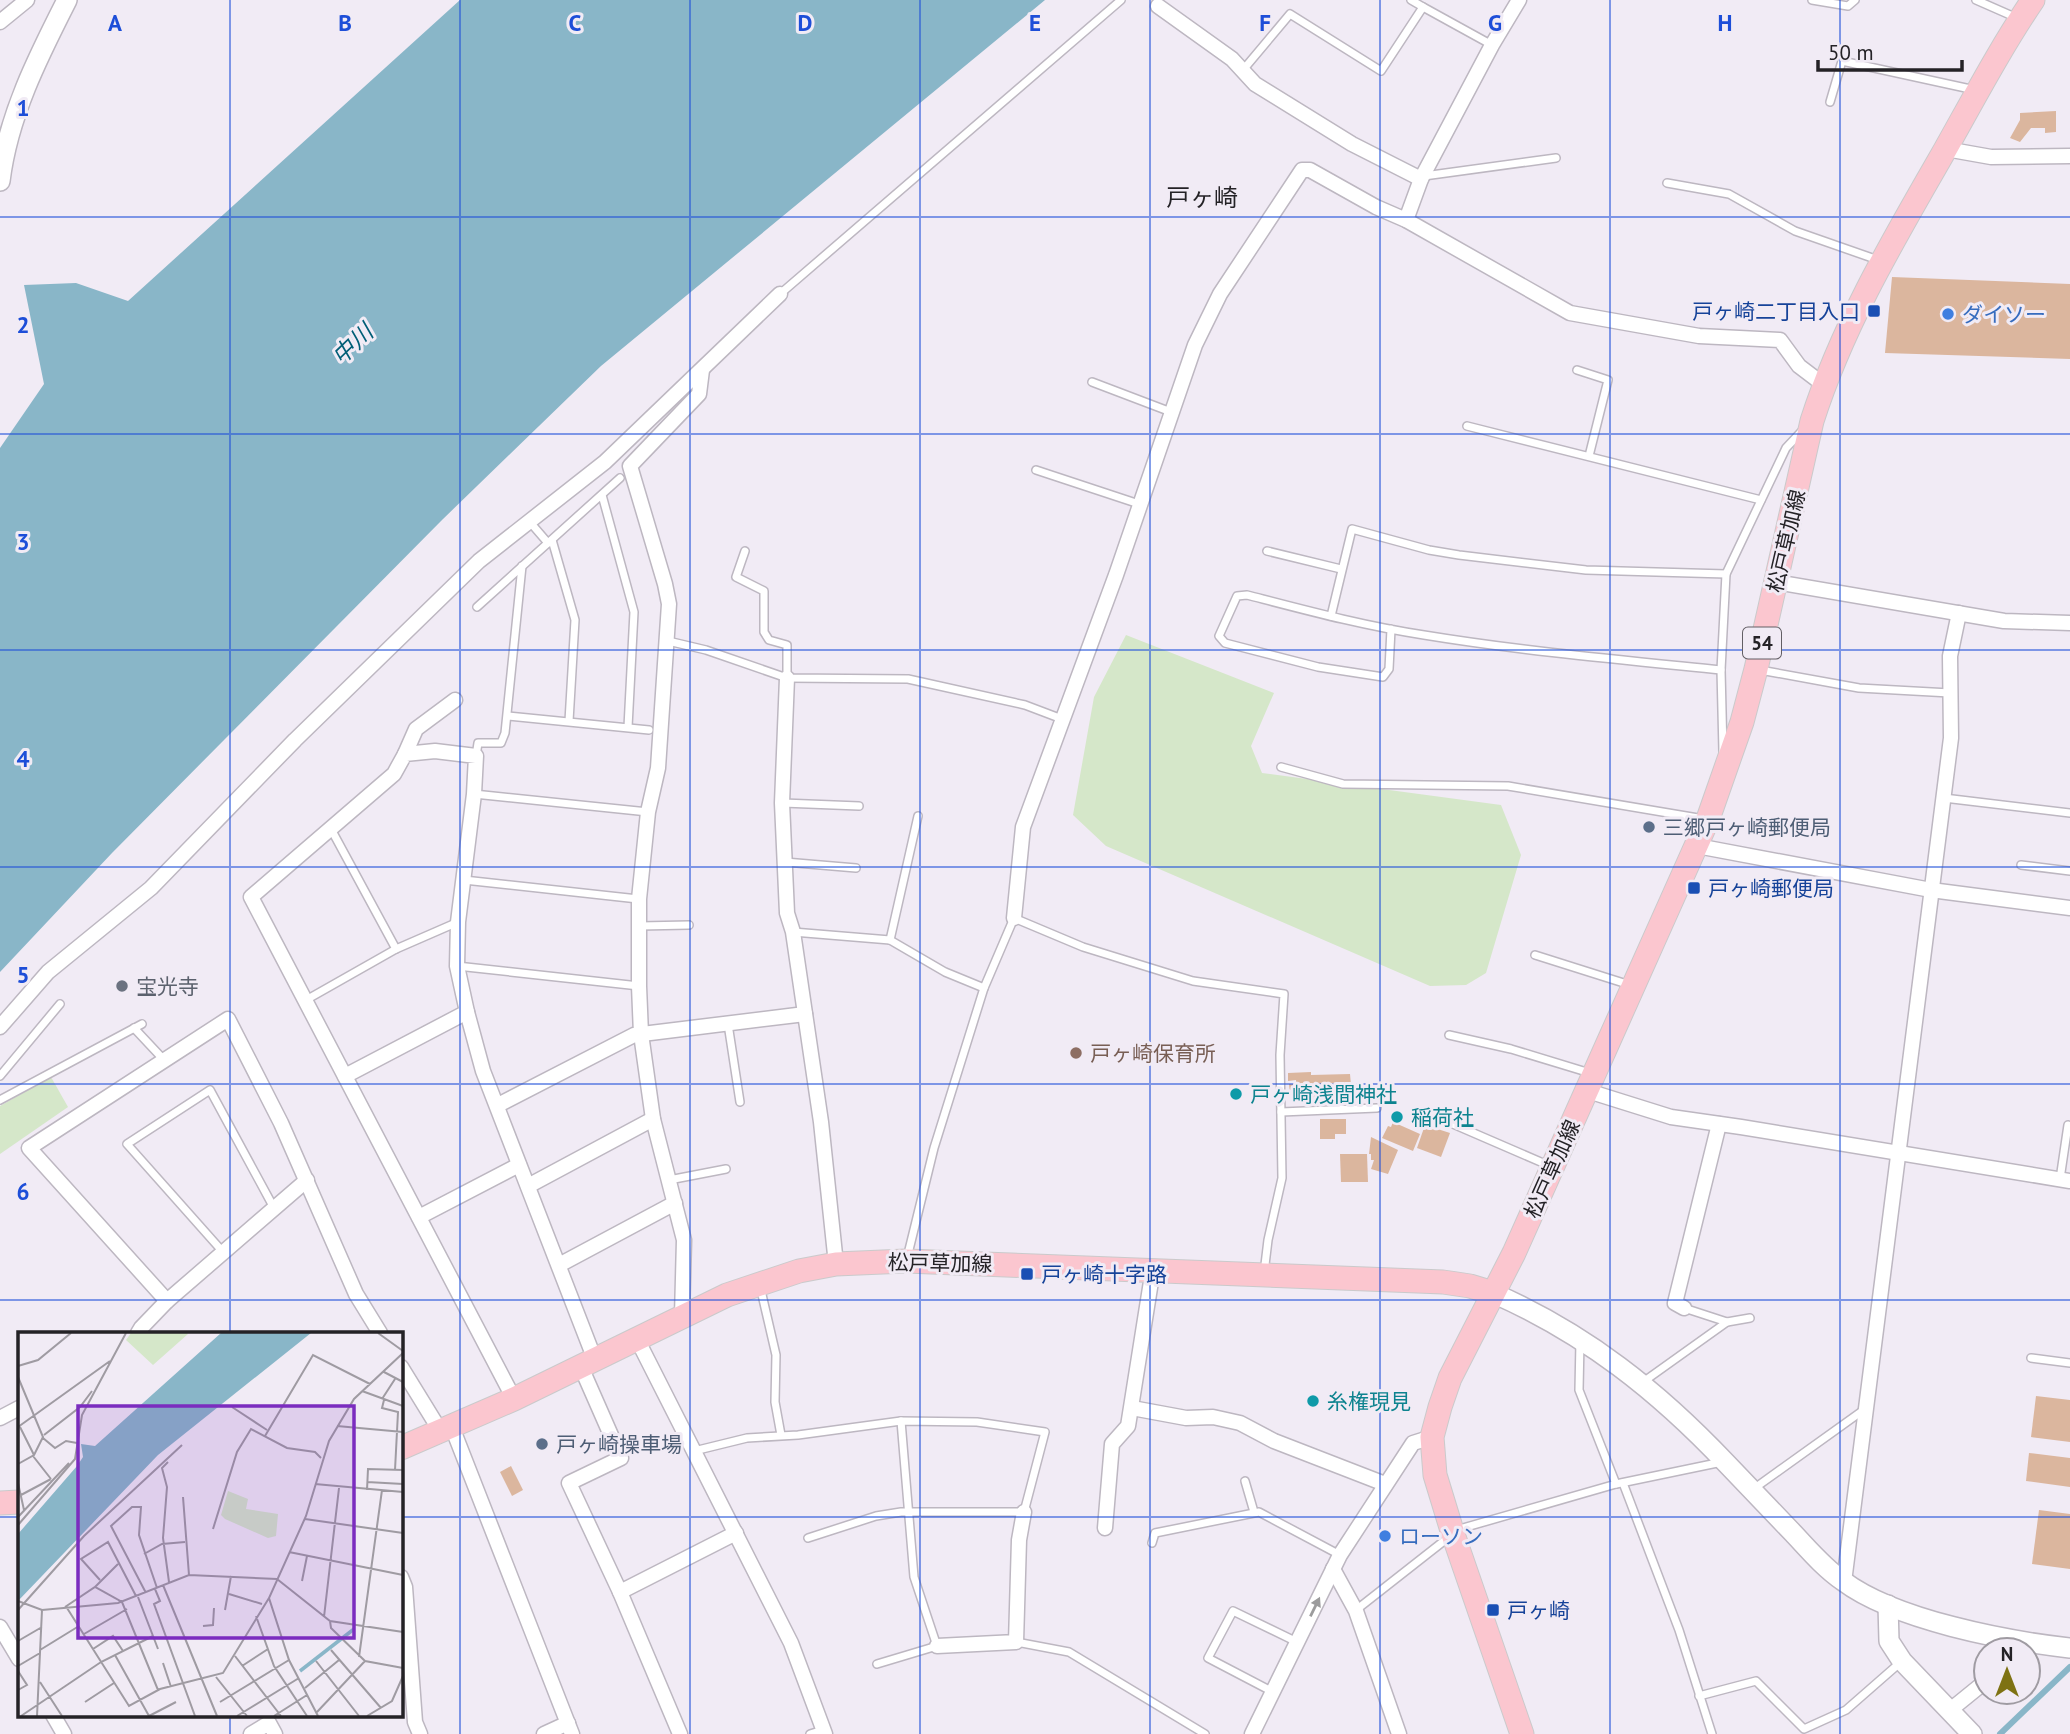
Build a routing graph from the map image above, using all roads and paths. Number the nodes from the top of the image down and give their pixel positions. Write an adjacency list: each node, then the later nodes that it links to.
1 (67, 0): 22 (street)
2 (1121, 0): 26 (lane)
3 (1411, 0): 11 (lane)
4 (1519, 0): 14 (street)
5 (1812, 0): 6 (lane)
6 (1855, 0)
7 (1976, 0): 12 (lane)
8 (2033, 0): 12 (main road, 松戸草加線 / 54)
9 (21, 2): 13 (street)
10 (1158, 6): 15 (street)
11 (1423, 6): 14 (lane); 15 (lane)
12 (2020, 20): 16 (main road, 松戸草加線 / 54)
13 (0, 22)
14 (1492, 45): 21 (street)
15 (1242, 70): 21 (street)
16 (1979, 91): 17 (lane); 18 (main road, 松戸草加線 / 54)
17 (1830, 102)
18 (1946, 149): 19 (street); 25 (main road, 松戸草加線 / 54)
19 (2070, 156)
20 (1556, 159): 21 (lane)
21 (1422, 178): 24 (street)
22 (0, 181)
23 (1667, 183): 25 (lane)
24 (1406, 220): 30 (street); 31 (street)
25 (1881, 261): 30 (main road, 松戸草加線 / 54)
26 (780, 294): 27 (street)
27 (702, 370): 40 (street); 53 (street)
28 (1577, 370): 34 (lane)
29 (1092, 382): 31 (lane)
30 (1824, 385): 32 (main road, 松戸草加線 / 54)
31 (1171, 412): 39 (street)
32 (1812, 421): 38 (lane); 47 (main road, 松戸草加線 / 54)
33 (1467, 426): 34 (lane)
34 (1589, 456): 38 (lane)
35 (1036, 470): 39 (lane)
36 (620, 478): 37 (lane)
37 (602, 495): 41 (lane); 62 (lane)
38 (1760, 499): 46 (lane)
39 (1139, 504): 60 (street)
40 (529, 521): 41 (lane); 104 (street)
41 (550, 541): 44 (lane); 61 (lane)
42 (745, 551): 56 (lane)
43 (1267, 551): 45 (lane)
44 (522, 566): 48 (lane); 59 (lane)
45 (1341, 569): 46 (lane); 50 (lane)
46 (1726, 574): 55 (lane)
47 (1776, 582): 49 (street); 54 (main road, 松戸草加線 / 54)
48 (477, 607)
49 (1959, 613): 51 (street); 57 (street)
50 (1331, 616): 52 (lane); 52 (lane)
51 (2070, 623)
52 (1391, 629): 55 (lane)
53 (668, 641): 56 (lane); 72 (street)
54 (1756, 669): 57 (lane); 67 (main road, 松戸草加線 / 54)
55 (1721, 670): 67 (lane)
56 (787, 678): 60 (lane); 70 (street)
57 (1950, 693): 69 (street)
58 (454, 701): 64 (street)
59 (508, 716): 61 (lane); 65 (lane)
60 (1064, 720): 86 (street)
61 (569, 721): 62 (lane)
62 (628, 727): 63 (lane)
63 (649, 730)
64 (405, 754): 65 (street); 76 (street)
65 (476, 756): 68 (street)
66 (1281, 767): 75 (lane)
67 (1725, 770): 75 (main road, 松戸草加線 / 54)
68 (474, 794): 72 (lane); 82 (street)
69 (1944, 798): 73 (lane); 83 (street)
70 (782, 803): 71 (lane); 78 (street)
71 (859, 806)
72 (648, 812): 84 (street)
73 (2070, 813)
74 (918, 816): 91 (lane)
75 (1708, 820): 77 (main road, 松戸草加線 / 54)
76 (331, 829): 92 (lane); 98 (street)
77 (1697, 846): 83 (street); 96 (main road, 松戸草加線 / 54)
78 (785, 862): 80 (lane); 90 (street)
79 (2021, 864): 81 (lane)
80 (856, 868)
81 (2070, 871)
82 (464, 880): 84 (lane); 87 (street)
83 (1931, 890): 85 (street); 121 (street)
84 (639, 899): 89 (street)
85 (2070, 908)
86 (1014, 918): 97 (lane); 116 (lane)
87 (458, 922): 92 (lane); 94 (street)
88 (689, 925): 89 (lane)
89 (640, 926): 95 (street)
90 (793, 932): 91 (lane); 101 (street)
91 (890, 940): 97 (lane)
92 (396, 949): 98 (lane)
93 (1535, 955): 96 (lane)
94 (457, 966): 95 (lane); 100 (street)
95 (639, 986): 106 (street)
96 (1634, 986): 111 (main road, 松戸草加線 / 54)
97 (984, 988): 133 (lane)
98 (306, 1000): 110 (street)
99 (60, 1004): 109 (lane)
100 (467, 1012): 110 (street); 114 (street)
101 (805, 1014): 103 (street); 134 (street)
102 (142, 1024): 105 (lane)
103 (728, 1024): 106 (street); 113 (lane)
104 (0, 1027)
105 (134, 1028): 108 (lane); 112 (lane)
106 (641, 1034): 114 (street); 118 (street)
107 (1449, 1035): 111 (lane)
108 (164, 1060): 125 (street); 140 (street)
109 (0, 1076)
110 (345, 1076): 131 (street)
111 (1591, 1083): 119 (street); 123 (main road, 松戸草加線 / 54)
112 (0, 1100)
113 (740, 1102)
114 (498, 1105): 122 (street)
115 (1377, 1108): 116 (lane)
116 (1281, 1112): 137 (lane)
117 (1432, 1115): 123 (lane)
118 (653, 1119): 126 (street); 128 (street)
119 (1719, 1124): 121 (street); 141 (street)
120 (2068, 1125): 127 (lane)
121 (1899, 1153): 127 (street); 157 (street)
122 (519, 1165): 128 (street); 131 (street)
123 (1553, 1168): 139 (main road, 松戸草加線 / 54)
124 (726, 1169): 126 (lane)
125 (307, 1180): 130 (street); 146 (street)
126 (668, 1180): 129 (street)
127 (2065, 1181)
128 (528, 1186): 135 (street)
129 (674, 1203): 135 (street); 142 (street)
130 (274, 1208): 132 (street); 132 (lane)
131 (419, 1217): 154 (street)
132 (223, 1252): 140 (street)
133 (906, 1261): 134 (main road, 松戸草加線); 136 (main road, 松戸草加線)
134 (836, 1264): 138 (main road, 松戸草加線)
135 (559, 1265): 150 (street)
136 (1153, 1269): 137 (main road, 松戸草加線); 155 (street)
137 (1264, 1273): 139 (main road, 松戸草加線)
138 (760, 1282): 142 (main road, 松戸草加線); 161 (lane)
139 (1493, 1293): 148 (street); 162 (main road)
140 (167, 1301): 145 (street)
141 (1684, 1308): 144 (lane)
142 (682, 1316): 147 (main road, 松戸草加線)
143 (1750, 1318): 144 (lane)
144 (1727, 1322): 153 (lane)
145 (139, 1332)
146 (379, 1332)
147 (637, 1339): 150 (main road, 松戸草加線); 164 (street)
148 (1580, 1339): 153 (street); 167 (lane)
149 (2031, 1358): 151 (lane)
150 (588, 1363): 154 (main road, 松戸草加線); 184 (street)
151 (2070, 1363)
152 (402, 1368): 160 (street)
153 (1642, 1382): 165 (street)
154 (514, 1399): 160 (main road, 松戸草加線)
155 (1132, 1408): 168 (street); 175 (street)
156 (18, 1409): 158 (street)
157 (1866, 1409): 169 (lane); 183 (street)
158 (0, 1418)
159 (901, 1421): 161 (lane); 172 (lane); 173 (lane)
160 (447, 1430): 163 (main road, 松戸草加線); 204 (street)
161 (781, 1435): 164 (lane)
162 (1432, 1437): 168 (street); 177 (main road)
163 (402, 1448)
164 (693, 1451): 176 (street)
165 (1725, 1461): 167 (lane); 169 (street)
166 (1245, 1481): 174 (lane)
167 (1620, 1483): 177 (lane); 201 (lane)
168 (1385, 1484): 180 (street)
169 (1752, 1490): 183 (street)
170 (18, 1502): 171 (main road)
171 (0, 1503)
172 (908, 1512): 173 (lane); 178 (lane); 193 (lane)
173 (1024, 1512): 190 (street)
174 (1254, 1513): 179 (lane); 180 (lane)
175 (1105, 1528)
176 (736, 1533): 184 (street); 205 (street)
177 (1452, 1533): 186 (lane); 215 (main road)
178 (808, 1538)
179 (1152, 1543)
180 (1340, 1555): 181 (street)
181 (1333, 1569): 186 (street); 191 (street, one-way to 181)
182 (402, 1580): 188 (street)
183 (1844, 1582): 185 (street)
184 (620, 1592): 211 (street)
185 (1888, 1605): 189 (street); 197 (street)
186 (1356, 1611): 214 (street)
187 (0, 1627): 192 (street)
188 (405, 1632): 209 (street)
189 (1986, 1636)
190 (1016, 1642): 193 (street); 212 (lane)
191 (1298, 1642): 199 (street); 199 (lane)
192 (5, 1646): 196 (street)
193 (937, 1646): 198 (lane)
194 (2042, 1647): 195 (street)
195 (2070, 1648)
196 (18, 1658)
197 (1902, 1661): 201 (lane); 202 (street)
198 (877, 1664)
199 (1273, 1692): 213 (street)
200 (1972, 1692): 202 (street)
201 (1699, 1696): 216 (lane)
202 (1949, 1710): 217 (street)
203 (54, 1716): 206 (street)
204 (570, 1729): 210 (street)
205 (819, 1733)
206 (64, 1734)
207 (251, 1734): 208 (street)
208 (275, 1734)
209 (421, 1734)
210 (544, 1734)
211 (680, 1734)
212 (1205, 1734)
213 (1252, 1734)
214 (1399, 1734)
215 (1522, 1734)
216 (1711, 1734)
217 (1972, 1734)

